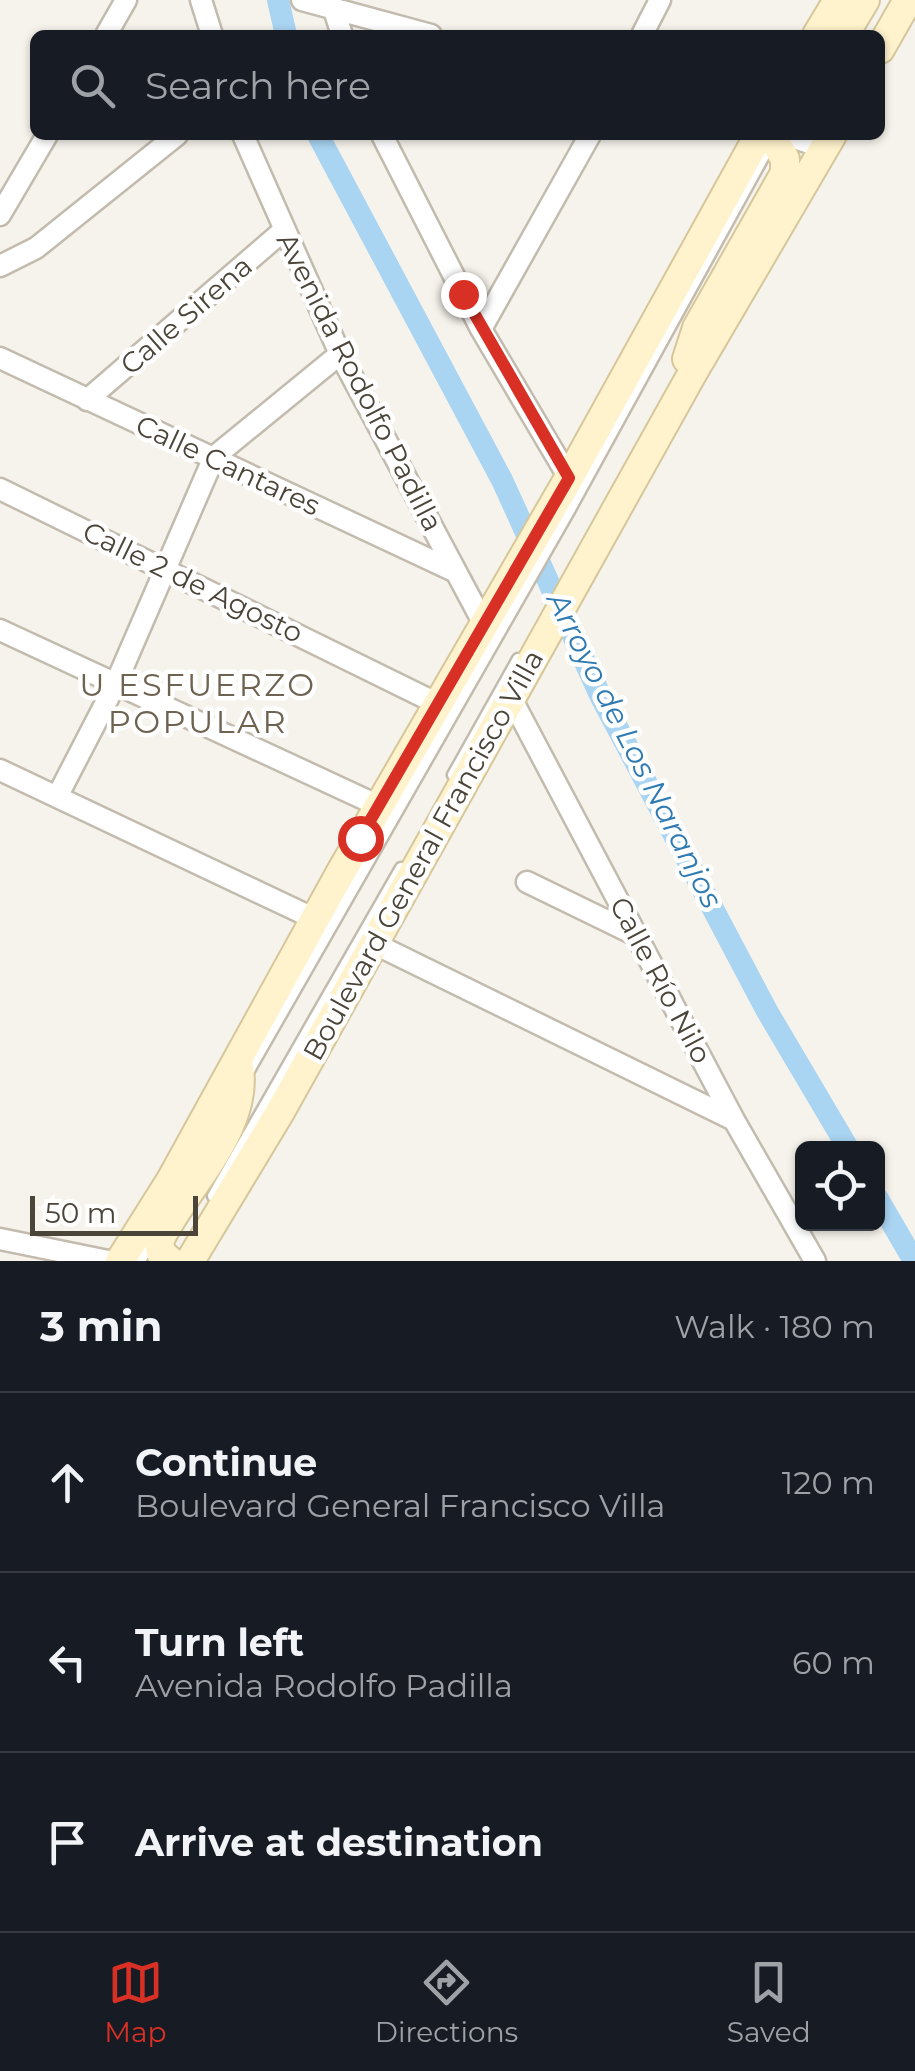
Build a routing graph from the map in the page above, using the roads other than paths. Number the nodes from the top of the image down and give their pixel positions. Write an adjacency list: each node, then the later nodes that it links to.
1 (126, 0): 11 (street)
2 (202, 0): 12 (street)
3 (302, 0): 10 (street)
4 (660, 0): 15 (street)
5 (838, 0): 16 (main road)
6 (854, 0): 17 (lane)
7 (866, 0): 18 (main road)
8 (894, 0): 19 (lane)
9 (908, 0): 20 (main road)
10 (333, 2): 13 (street); 14 (street)
11 (109, 30)
12 (211, 30)
13 (341, 30)
14 (415, 30)
15 (645, 30)
16 (820, 30)
17 (837, 30)
18 (847, 30)
19 (877, 30)
20 (885, 40)
21 (44, 140): 30 (street)
22 (171, 140): 32 (street)
23 (245, 140): 31 (street, Avenida Rodolfo Padilla)
24 (385, 140): 33 (street)
25 (587, 140): 33 (street)
26 (771, 140): 39 (main road, Boulevard General Francisco Villa)
27 (771, 140): 41 (lane)
28 (775, 140): 36 (main road)
29 (818, 140): 36 (main road, Boulevard General Francisco Villa)
30 (0, 215)
31 (284, 230): 34 (street, Avenida Rodolfo Padilla); 37 (street, Calle Sirena)
32 (0, 266)
33 (481, 329): 39 (street)
34 (340, 354): 38 (street); 44 (street, Avenida Rodolfo Padilla)
35 (0, 358): 37 (street, Calle Cantares)
36 (689, 367): 45 (main road, Boulevard General Francisco Villa)
37 (88, 400): 38 (street, Calle Cantares)
38 (214, 457): 42 (street); 44 (street, Calle Cantares)
39 (569, 478): 41 (main road, Boulevard General Francisco Villa)
40 (0, 489): 42 (street, Calle 2 de Agosto)
41 (551, 525): 43 (main road, Boulevard General Francisco Villa)
42 (166, 568): 48 (street); 50 (street, Calle 2 de Agosto)
43 (525, 568): 46 (main road, Boulevard General Francisco Villa); 58 (lane)
44 (456, 572): 46 (street, Avenida Rodolfo Padilla)
45 (551, 615): 49 (main road, Boulevard General Francisco Villa); 64 (lane)
46 (485, 626): 50 (main road, Boulevard General Francisco Villa)
47 (0, 630): 48 (street)
48 (116, 683): 52 (street); 53 (street)
49 (511, 698): 56 (street, Calle Río Nilo); 57 (main road, Boulevard General Francisco Villa)
50 (438, 704): 53 (main road, Boulevard General Francisco Villa)
51 (0, 770): 52 (street)
52 (57, 798): 55 (street)
53 (379, 806): 55 (main road, Boulevard General Francisco Villa)
54 (527, 882): 56 (street)
55 (315, 919): 58 (main road, Boulevard General Francisco Villa)
56 (640, 937): 59 (street, Calle Río Nilo)
57 (373, 943): 59 (street); 65 (main road, Boulevard General Francisco Villa)
58 (239, 1072): 62 (main road, Boulevard General Francisco Villa); 63 (lane); 64 (main road)
59 (734, 1120): 66 (street, Calle Río Nilo)
60 (0, 1238): 61 (street)
61 (108, 1261)
62 (120, 1261)
63 (140, 1261)
64 (172, 1261)
65 (190, 1261)
66 (815, 1261)

